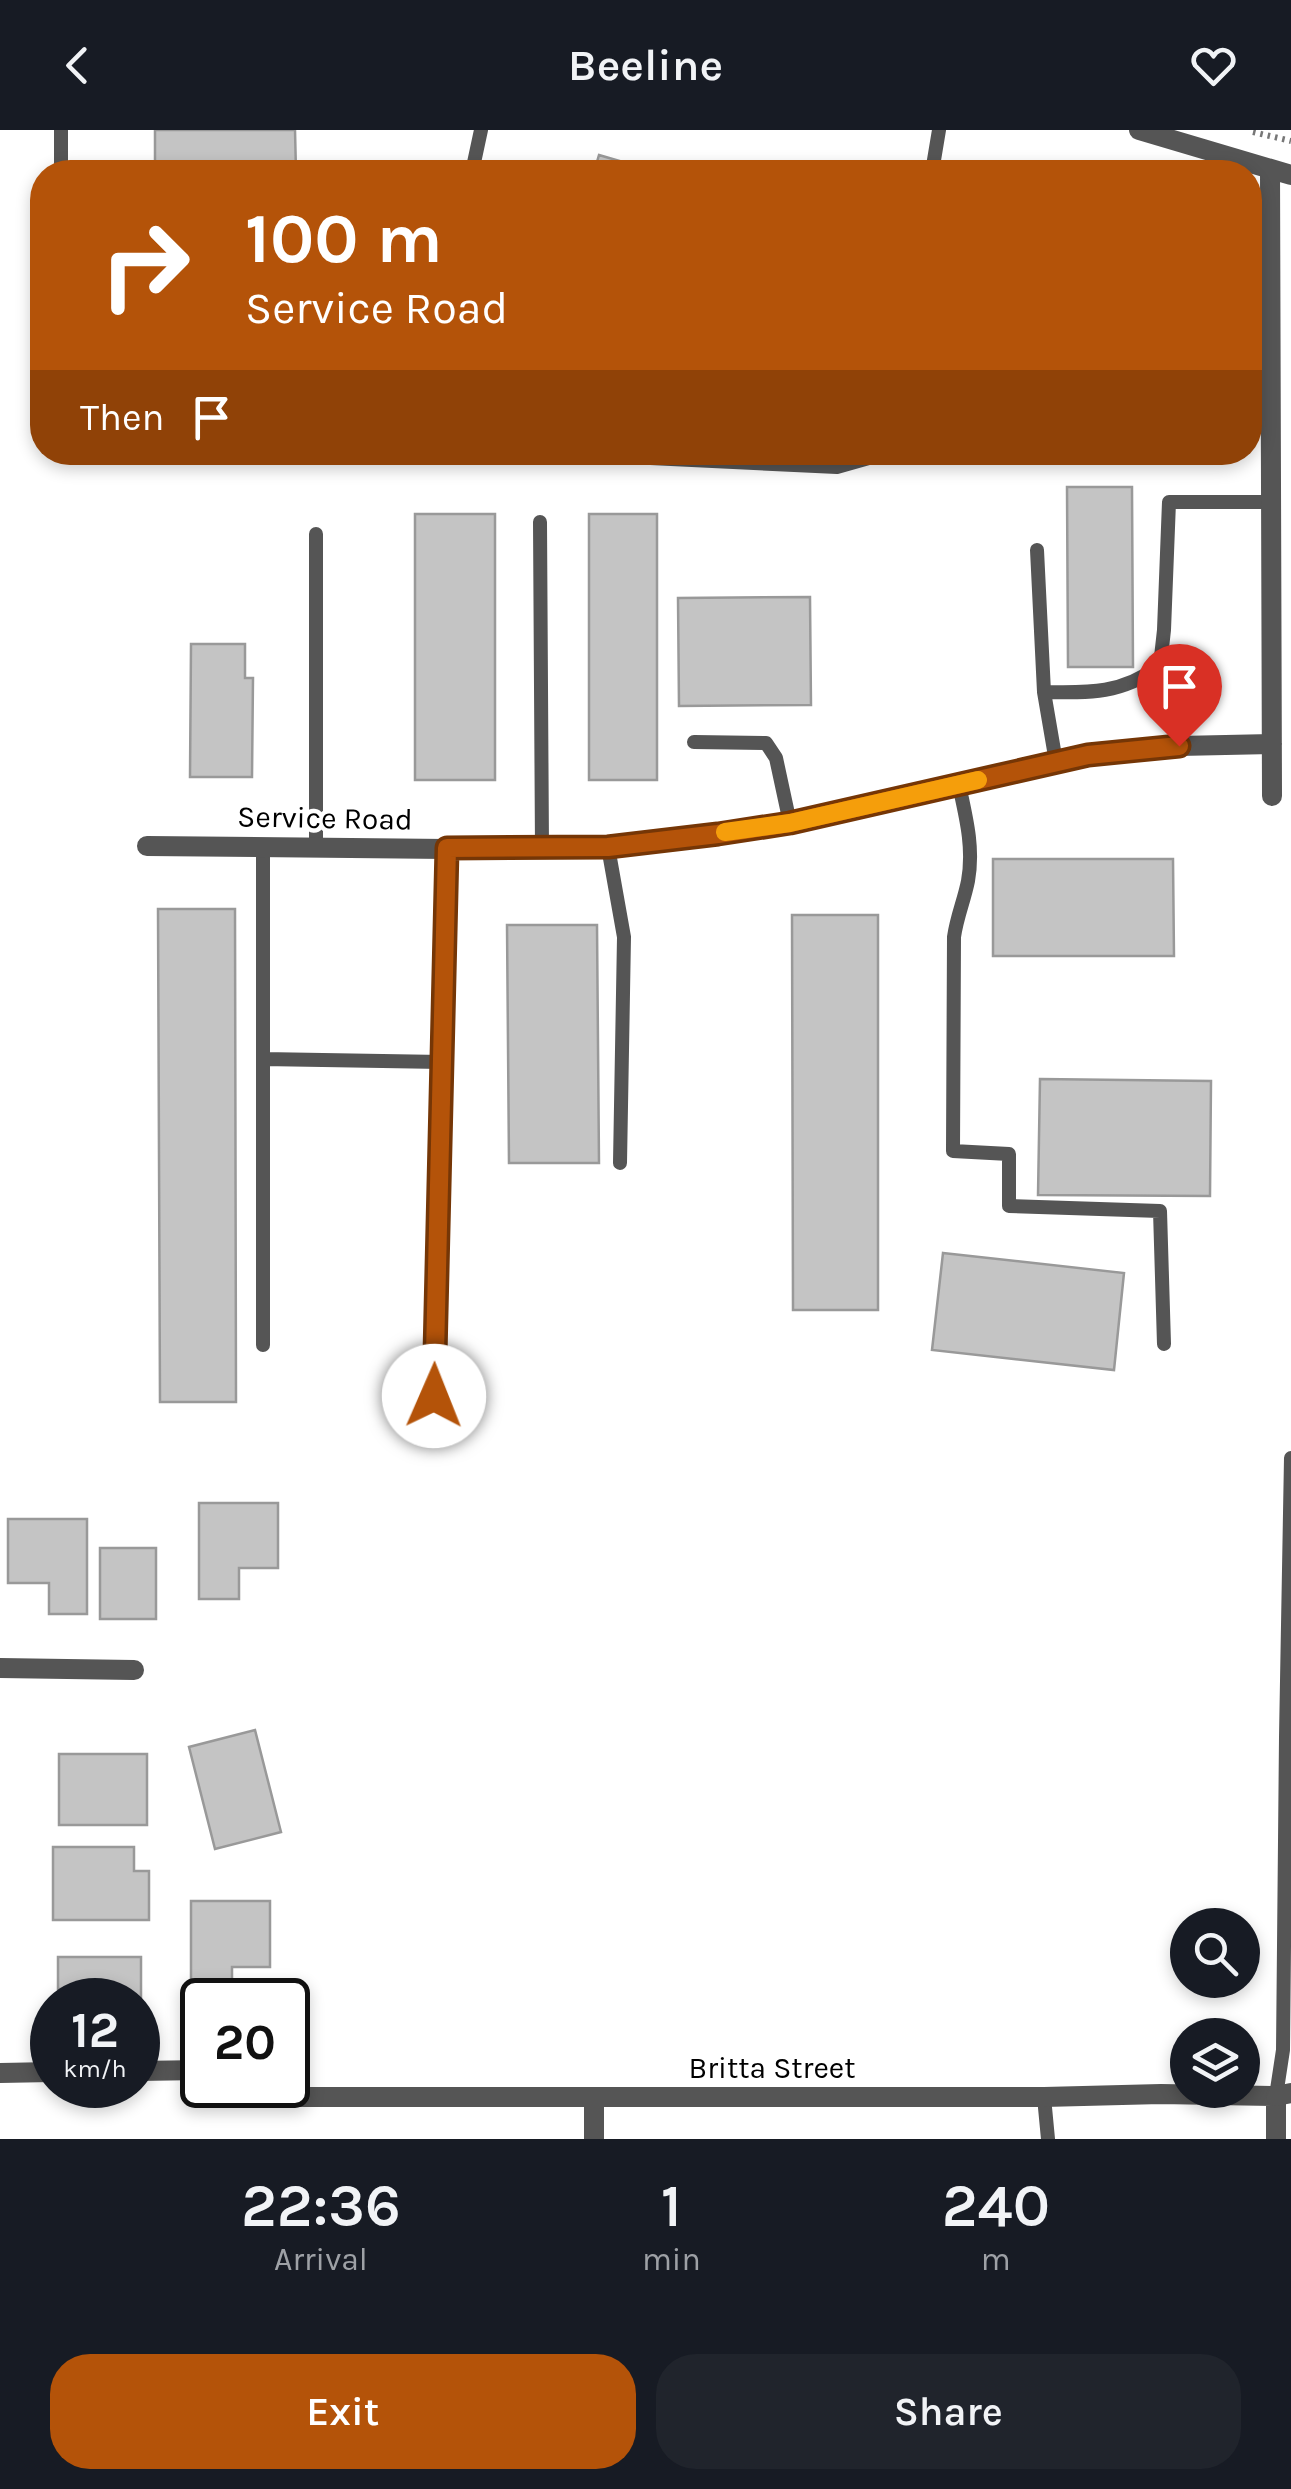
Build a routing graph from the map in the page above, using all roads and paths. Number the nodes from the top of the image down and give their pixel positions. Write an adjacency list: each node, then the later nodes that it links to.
1 (62, 130): 7 (lane)
2 (481, 130): 8 (lane)
3 (940, 130): 9 (lane)
4 (1139, 130): 10 (street)
5 (1246, 130): 6 (path)
6 (1291, 141)
7 (61, 160)
8 (475, 160)
9 (934, 160)
10 (1237, 160)
11 (1262, 168): 12 (street)
12 (1270, 170): 13 (street); 14 (street)
13 (1291, 175)
14 (1262, 341)
15 (1262, 405): 18 (street)
16 (796, 465): 17 (lane)
17 (844, 465)
18 (1271, 502): 22 (lane); 24 (street)
19 (540, 522): 34 (lane)
20 (316, 534): 32 (lane)
21 (1037, 550): 22 (lane)
22 (1044, 692): 25 (lane)
23 (694, 742): 28 (lane)
24 (1272, 744): 25 (street, Service Road); 27 (street)
25 (1056, 762): 26 (street, Service Road)
26 (959, 785): 28 (street, Service Road); 38 (lane)
27 (1272, 796)
28 (790, 823): 31 (street, Service Road)
29 (148, 846): 30 (street, Service Road)
30 (263, 847): 32 (street, Service Road); 35 (lane)
31 (608, 847): 34 (street, Service Road); 37 (lane)
32 (316, 848): 33 (street, Service Road)
33 (447, 848): 34 (street, Service Road); 36 (lane)
34 (542, 848)
35 (263, 1059): 36 (lane); 39 (lane)
36 (442, 1062): 40 (lane)
37 (620, 1164)
38 (1164, 1344)
39 (263, 1345)
40 (434, 1396)
41 (1291, 1458): 44 (lane)
42 (0, 1668): 43 (street)
43 (134, 1670)
44 (1288, 1737): 47 (lane)
45 (0, 2072): 46 (street)
46 (30, 2072)
47 (1283, 2094): 49 (street, Britta Street); 53 (street)
48 (310, 2097): 50 (street, Britta Street)
49 (1044, 2097): 50 (street, Britta Street); 52 (lane)
50 (594, 2098): 51 (street)
51 (594, 2139)
52 (1048, 2139)
53 (1276, 2139)

